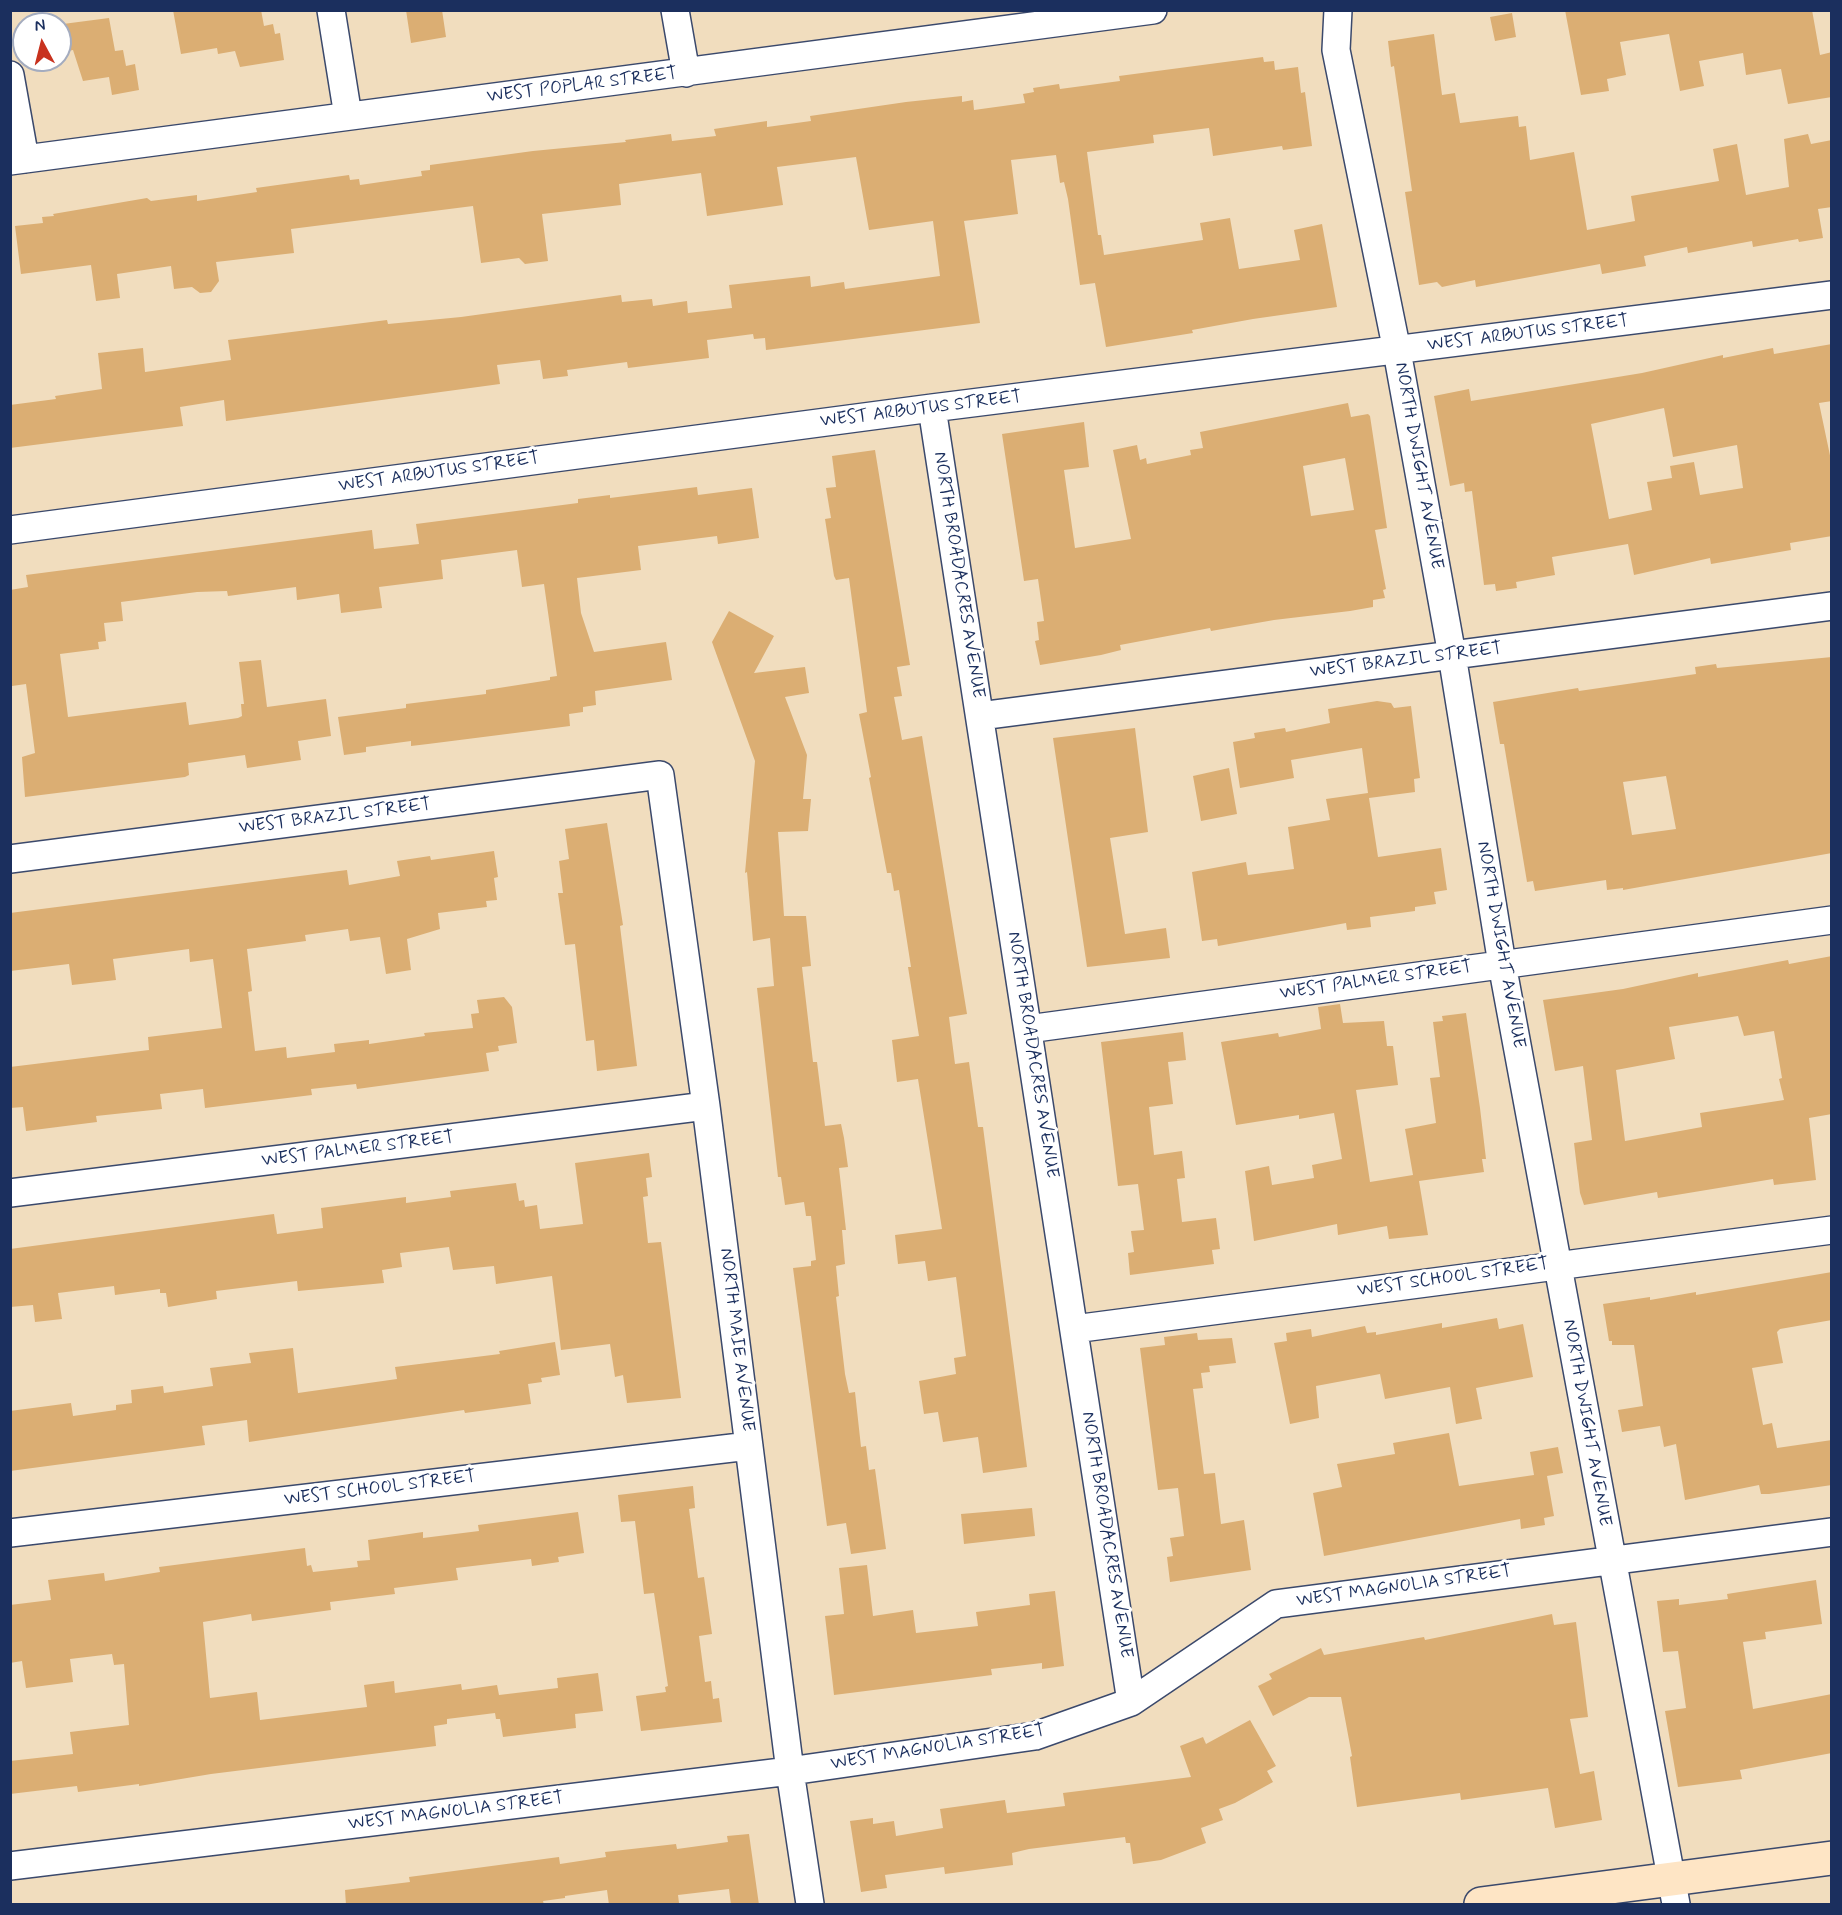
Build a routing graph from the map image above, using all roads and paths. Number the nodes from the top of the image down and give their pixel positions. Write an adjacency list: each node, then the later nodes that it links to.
1 (331, 10): 8 (street)
2 (675, 10): 6 (street)
3 (1154, 10): 5 (street, WEST POPLAR STREET)
4 (1338, 10): 11 (street, NORTH DWIGHT AVENUE)
5 (1015, 20): 6 (street, WEST POPLAR STREET)
6 (686, 73): 8 (street, WEST POPLAR STREET)
7 (10, 75): 9 (street)
8 (348, 116): 9 (street, WEST POPLAR STREET)
9 (18, 160)
10 (1832, 295): 11 (street, WEST ARBUTUS STREET)
11 (1397, 351): 12 (street, WEST ARBUTUS STREET); 15 (street, NORTH DWIGHT AVENUE)
12 (932, 408): 13 (street, WEST ARBUTUS STREET); 16 (street, NORTH BROADACRES AVENUE)
13 (10, 530)
14 (1832, 606): 15 (street, WEST BRAZIL STREET)
15 (1452, 655): 16 (street, WEST BRAZIL STREET); 20 (street, NORTH DWIGHT AVENUE)
16 (980, 716): 21 (street, NORTH BROADACRES AVENUE)
17 (660, 775): 18 (street, WEST BRAZIL STREET); 22 (street, NORTH MAIE AVENUE)
18 (10, 859)
19 (1832, 920): 20 (street, WEST PALMER STREET)
20 (1502, 964): 21 (street, WEST PALMER STREET); 25 (street, NORTH DWIGHT AVENUE)
21 (1028, 1029): 26 (street, NORTH BROADACRES AVENUE)
22 (706, 1106): 23 (street, WEST PALMER STREET); 27 (street, NORTH MAIE AVENUE)
23 (10, 1193)
24 (1832, 1230): 25 (street, WEST SCHOOL STREET)
25 (1557, 1264): 26 (street, WEST SCHOOL STREET); 30 (street, NORTH DWIGHT AVENUE)
26 (1074, 1329): 31 (street, NORTH BROADACRES AVENUE)
27 (749, 1446): 29 (street, WEST SCHOOL STREET); 32 (street, NORTH MAIE AVENUE)
28 (1832, 1532): 30 (street, WEST MAGNOLIA STREET)
29 (10, 1533)
30 (1611, 1559): 31 (street, WEST MAGNOLIA STREET); 35 (street, NORTH DWIGHT AVENUE)
31 (1131, 1702): 32 (street, WEST MAGNOLIA STREET)
32 (790, 1771): 34 (street, WEST MAGNOLIA STREET); 36 (street, NORTH MAIE AVENUE)
33 (1832, 1858): 35 (main road)
34 (10, 1866)
35 (1674, 1892): 37 (main road)
36 (810, 1905)
37 (1481, 1905)

